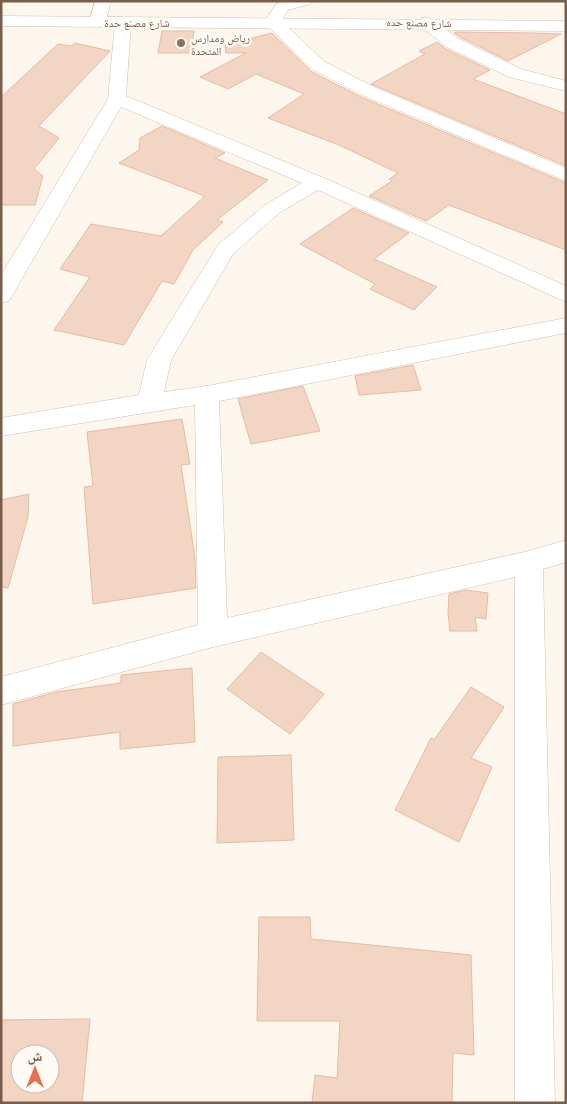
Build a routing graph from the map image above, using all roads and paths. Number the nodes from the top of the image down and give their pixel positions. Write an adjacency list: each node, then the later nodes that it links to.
1 (103, 1): 4 (street)
2 (305, 1): 6 (street)
3 (1, 20): 4 (street, شارع مصنع حدة)
4 (97, 22): 5 (street, شارع مصنع حدة)
5 (123, 22): 6 (street, شارع مصنع حدة); 10 (street)
6 (272, 22): 7 (street, شارع مصنع حده); 11 (street)
7 (425, 22): 8 (street, شارع مصنع حده); 9 (street)
8 (566, 26)
9 (566, 86)
10 (117, 99): 12 (street); 13 (street)
11 (566, 175)
12 (317, 182): 14 (street); 18 (street)
13 (8, 266): 15 (street)
14 (566, 295)
15 (1, 296)
16 (566, 325): 17 (street)
17 (207, 395): 18 (street); 22 (street)
18 (150, 402): 19 (street)
19 (1, 427)
20 (566, 552): 21 (street)
21 (529, 562): 22 (street); 24 (street)
22 (213, 634): 23 (street)
23 (1, 691)
24 (535, 1103)

